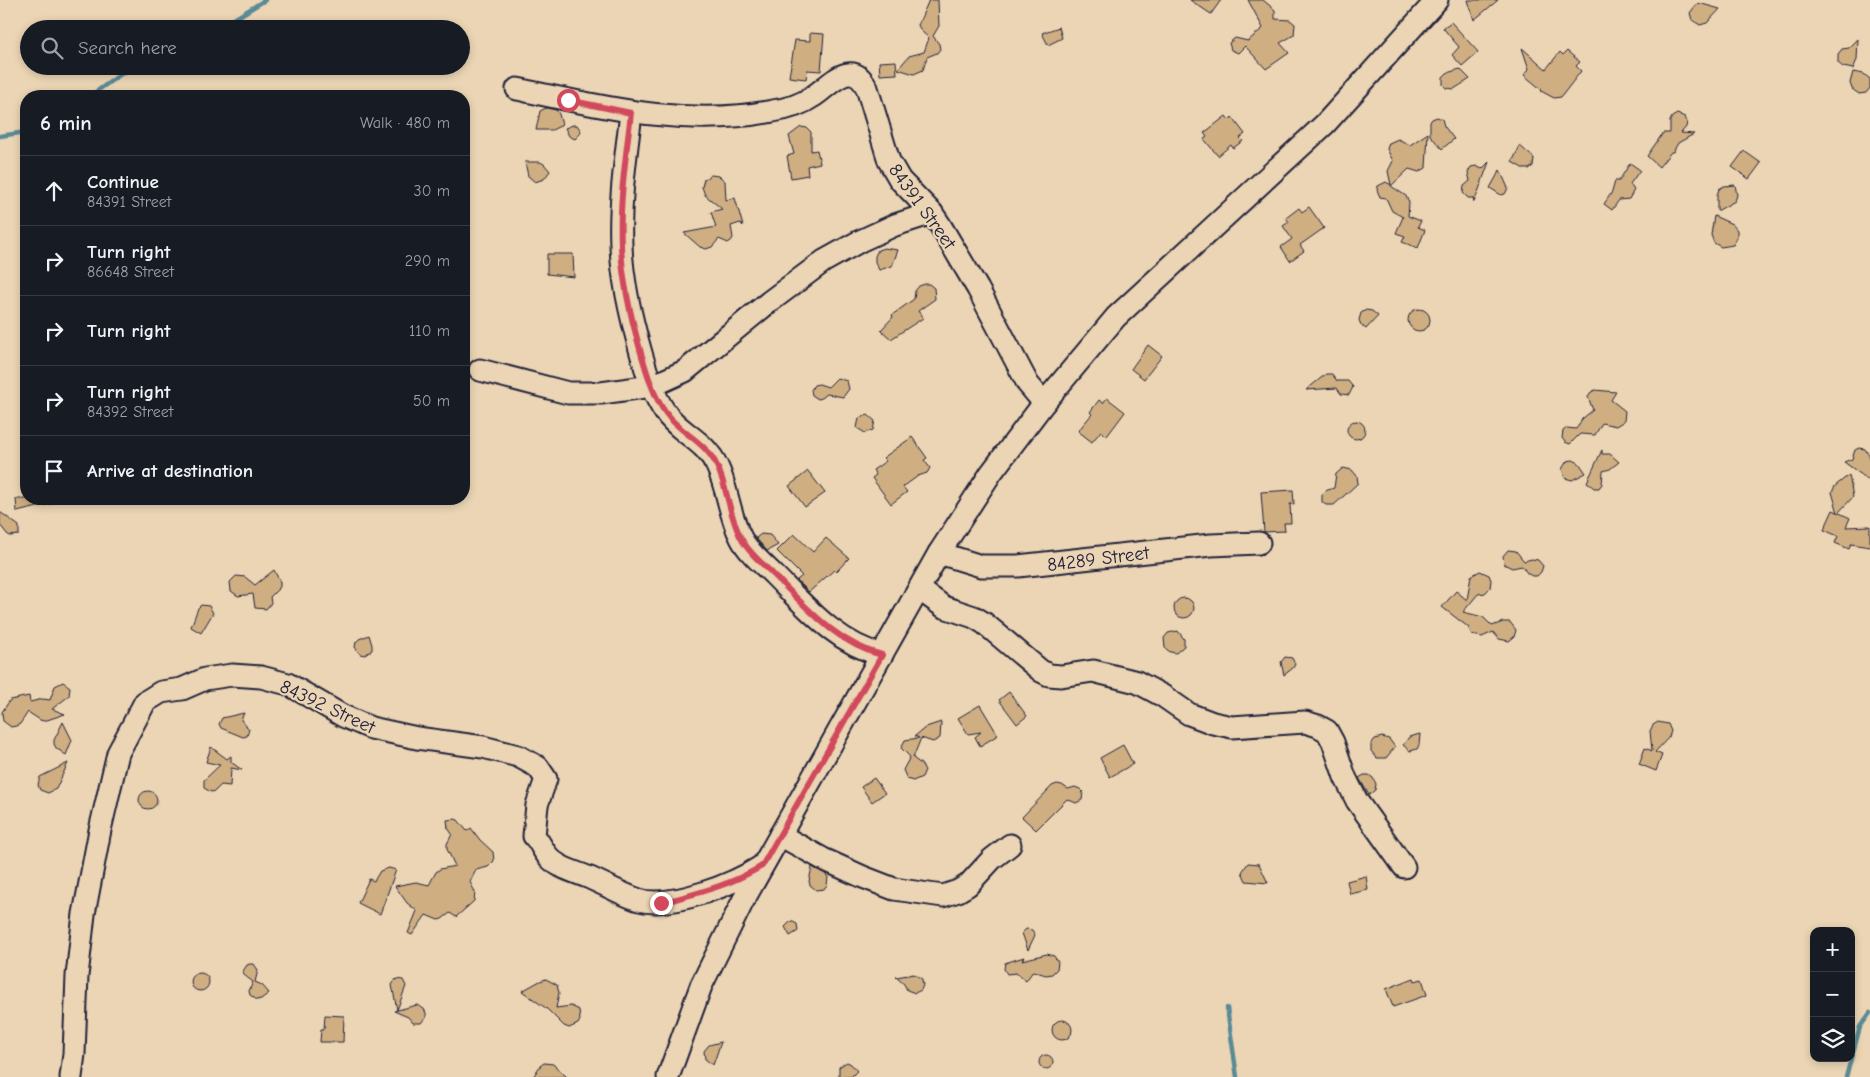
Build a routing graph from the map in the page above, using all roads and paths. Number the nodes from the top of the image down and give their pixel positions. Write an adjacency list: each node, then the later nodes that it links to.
1 (1437, 0): 7 (street)
2 (518, 89): 3 (street, 84391 Street)
3 (631, 113): 4 (street, 84391 Street); 6 (street)
4 (932, 213): 6 (street); 7 (street, 84391 Street)
5 (480, 370): 6 (street)
6 (652, 386): 11 (street)
7 (1044, 403): 9 (street)
8 (1259, 543): 9 (street, 84289 Street)
9 (939, 553): 10 (street)
10 (919, 589): 11 (street); 15 (street)
11 (882, 655): 12 (street)
12 (780, 835): 13 (street); 14 (street)
13 (1010, 845)
14 (762, 866): 16 (street, 84392 Street); 17 (street)
15 (1404, 867)
16 (70, 1077)
17 (668, 1077)

